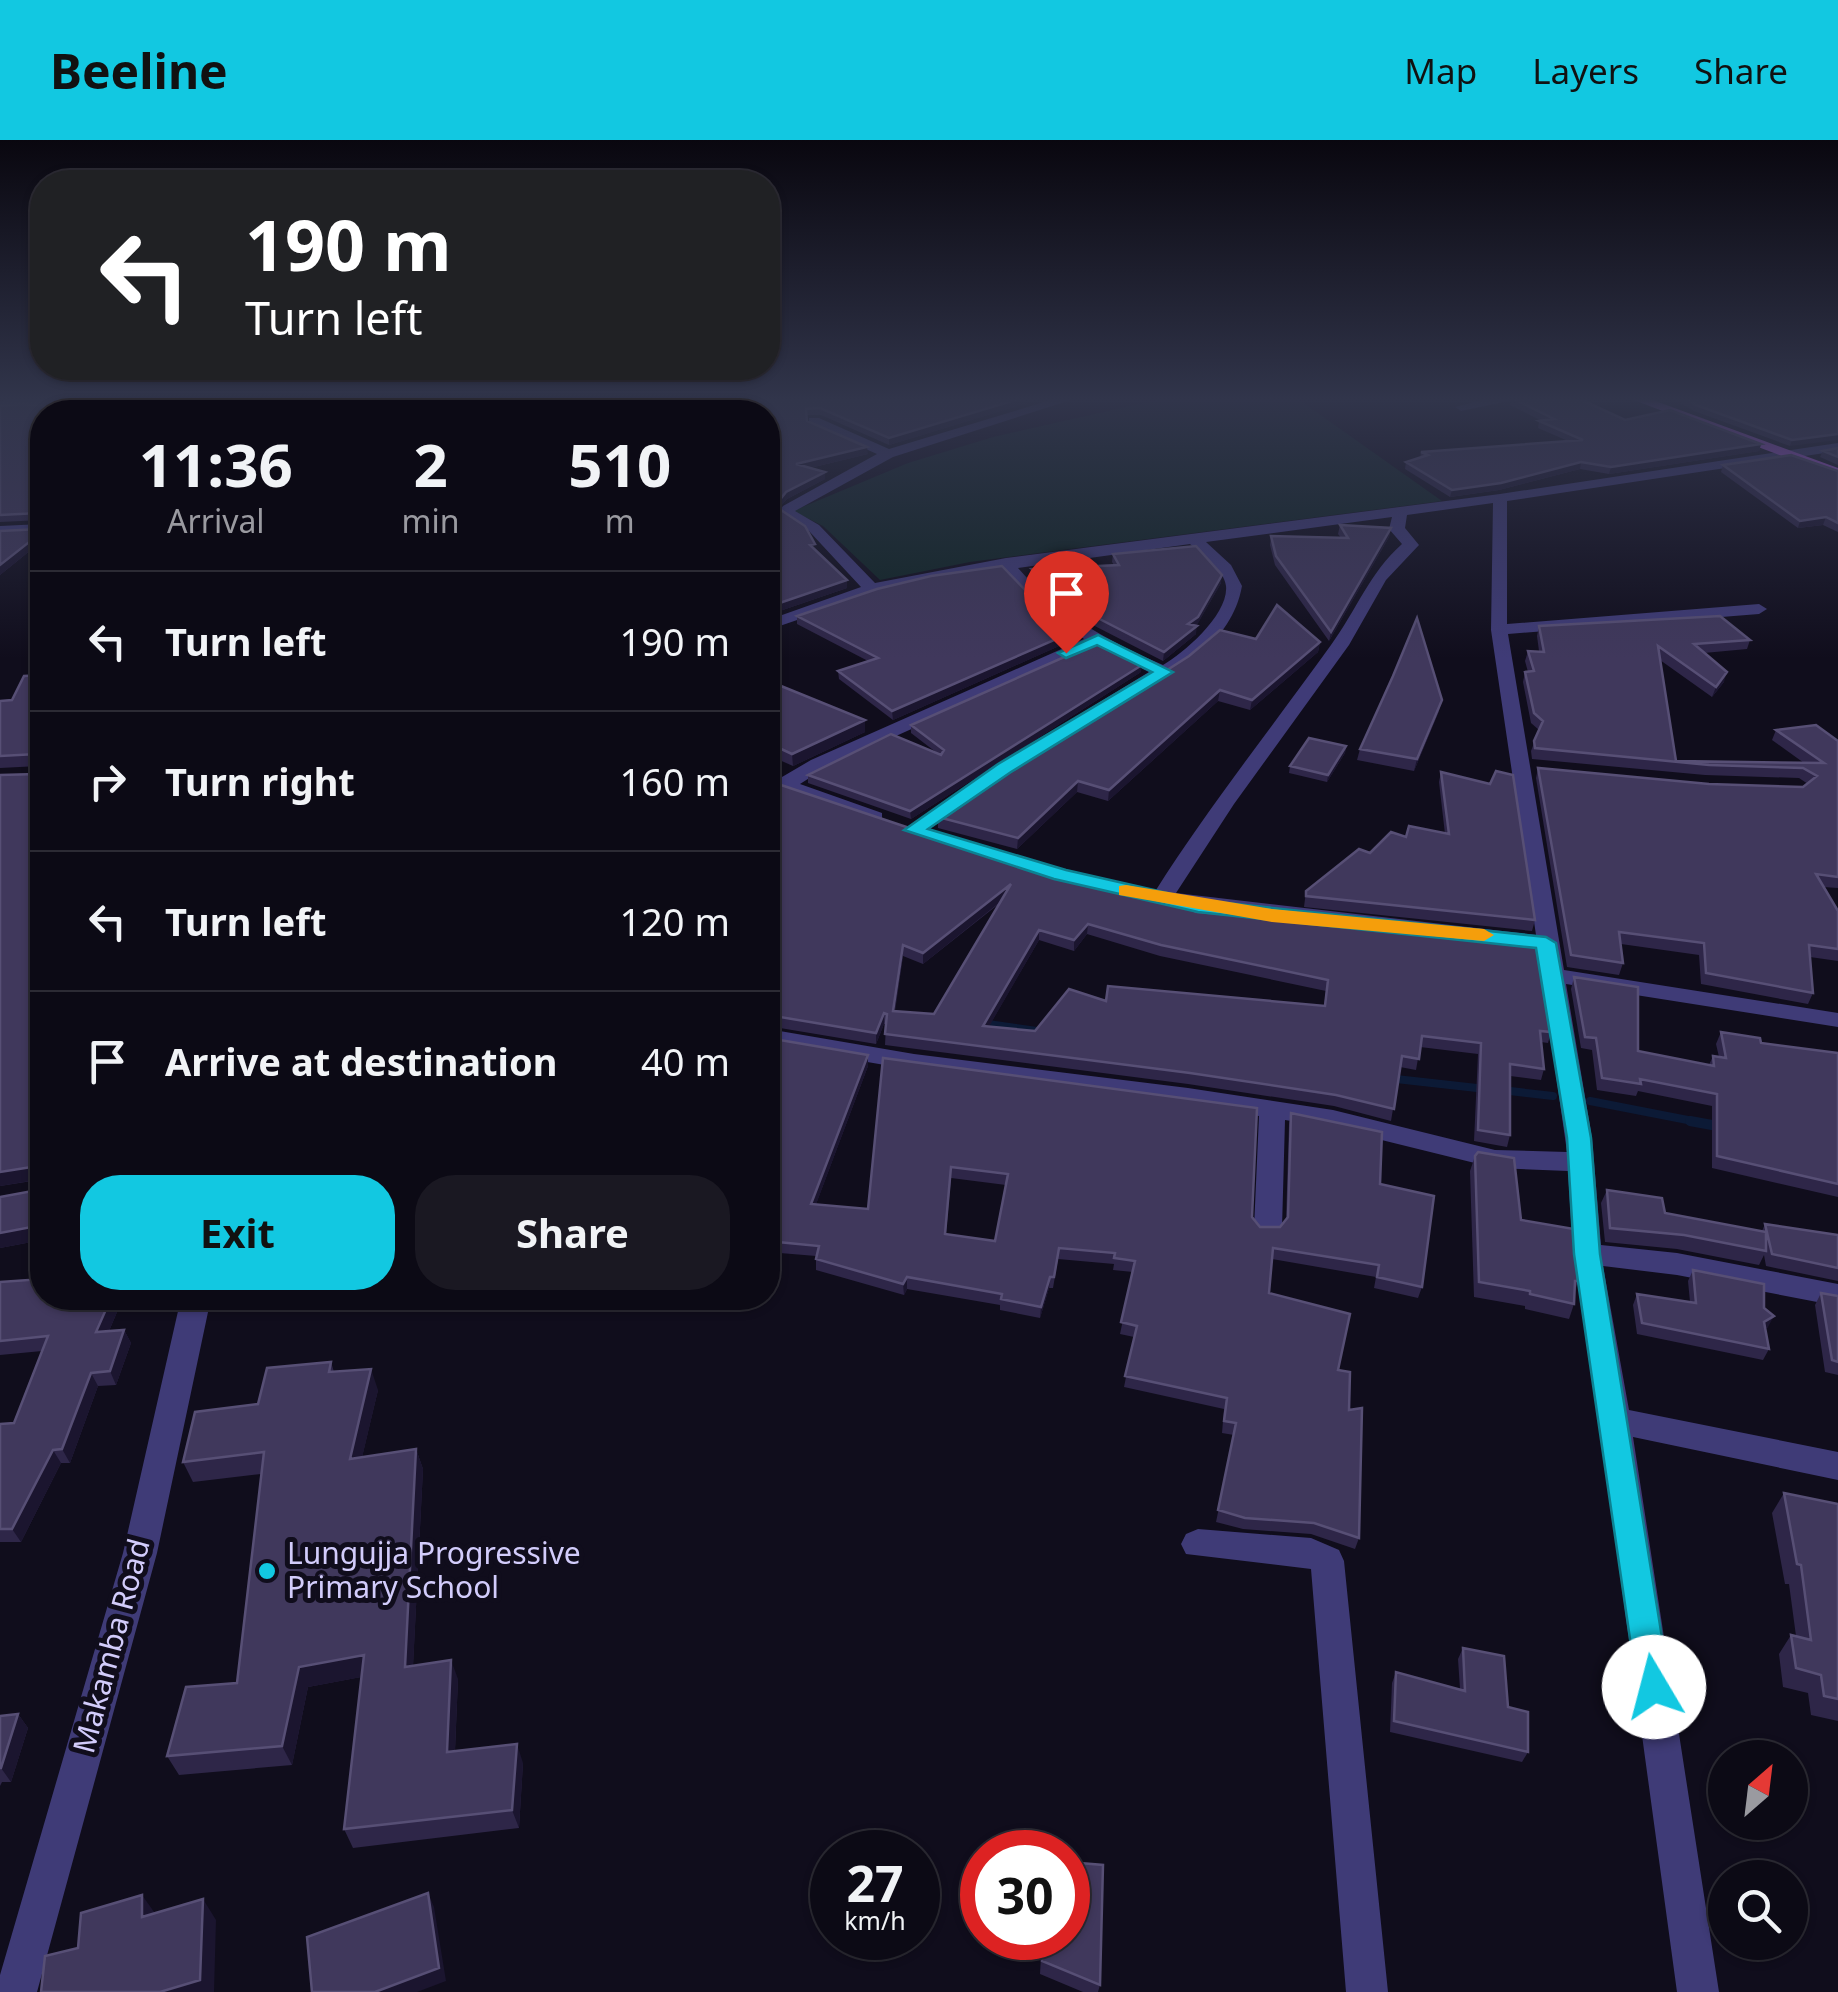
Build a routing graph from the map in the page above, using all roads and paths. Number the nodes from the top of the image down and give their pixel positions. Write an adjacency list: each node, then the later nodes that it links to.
1 (833, 485): 6 (street)
2 (1590, 485): 3 (street)
3 (1500, 498): 5 (street); 14 (street)
4 (780, 510): 6 (street)
5 (1400, 511): 9 (street); 22 (street)
6 (786, 512): 11 (street)
7 (30, 530): 8 (street)
8 (0, 531)
9 (1192, 538): 10 (street); 16 (street)
10 (1006, 563): 11 (street); 15 (street)
11 (871, 590): 13 (street)
12 (1759, 608): 14 (street)
13 (780, 621)
14 (1499, 630): 23 (street)
15 (1098, 639): 16 (street); 17 (street)
16 (1165, 672): 19 (street)
17 (780, 780)
18 (780, 783): 19 (street)
19 (914, 830): 20 (street)
20 (938, 840)
21 (1076, 879): 22 (street)
22 (1162, 898): 23 (street)
23 (1546, 943): 24 (street)
24 (1554, 975): 25 (street); 28 (street)
25 (1838, 1020)
26 (780, 1039): 27 (street)
27 (1272, 1110): 28 (street); 29 (street)
28 (1581, 1162): 30 (street)
29 (1268, 1228)
30 (1587, 1254): 31 (street); 33 (street)
31 (1838, 1295)
32 (193, 1310): 36 (street, Makamba Road)
33 (1615, 1420): 34 (street); 38 (street)
34 (1838, 1466)
35 (1198, 1544): 37 (street)
36 (16, 1992)
37 (1368, 1992)
38 (1698, 1992)

